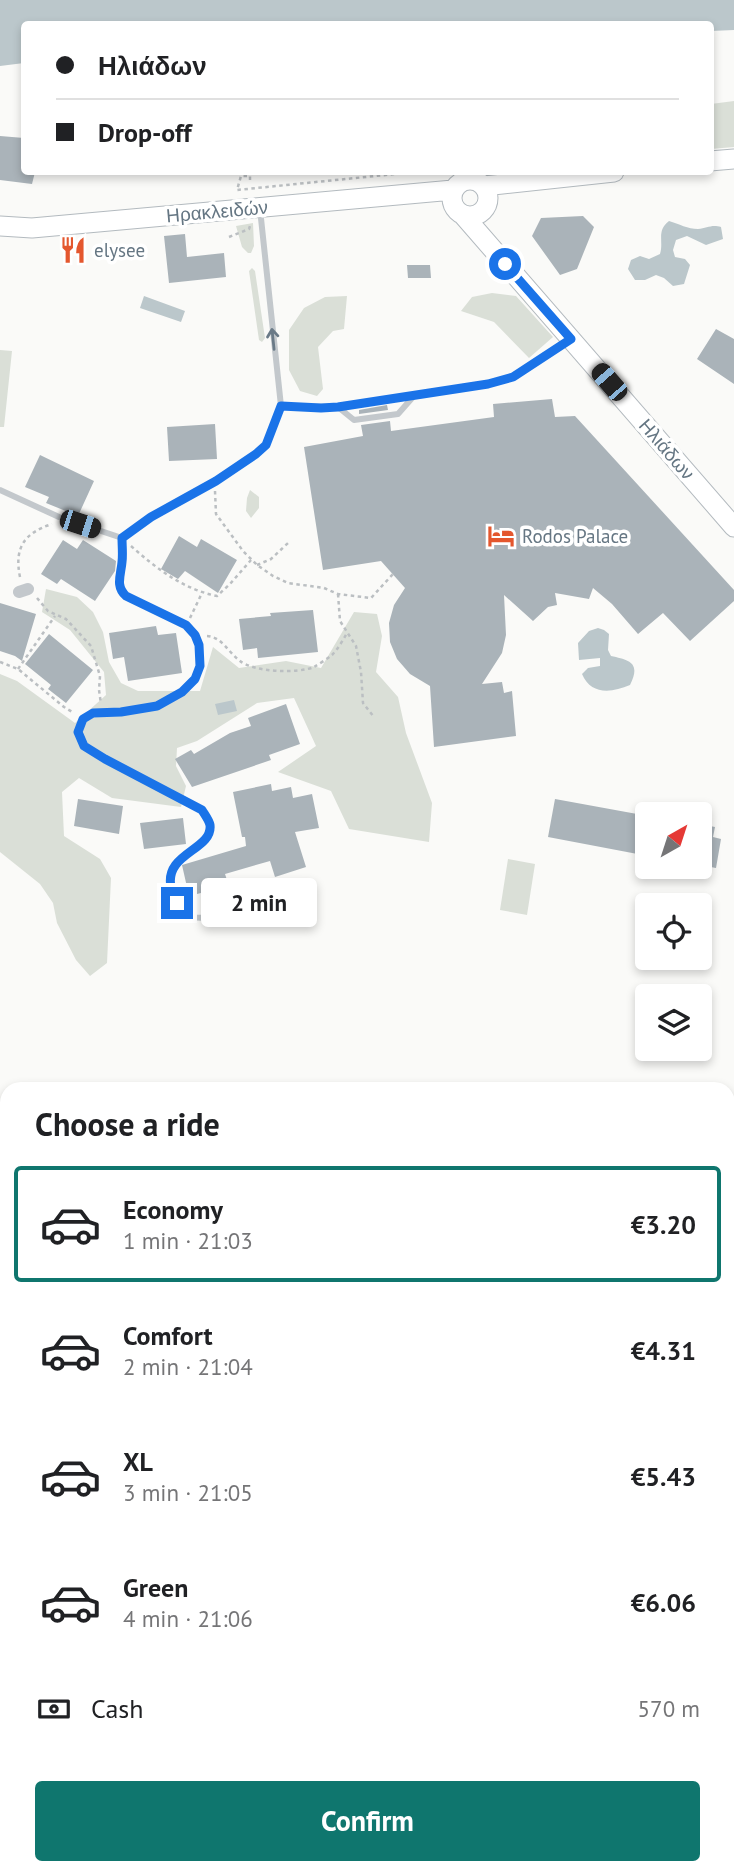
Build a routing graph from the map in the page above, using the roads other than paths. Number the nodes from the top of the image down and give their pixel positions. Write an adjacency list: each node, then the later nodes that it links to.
1 (734, 159): 2 (main road)
2 (714, 161)
3 (597, 175): 4 (main road, Ηρακλειδών)
4 (469, 197): 5 (main road, Ηρακλειδών); 7 (main road, Ηλιάδων)
5 (255, 213): 6 (main road, Ηρακλειδών); 9 (lane, one-way to 5)
6 (0, 226)
7 (571, 339): 8 (lane); 12 (main road, Ηλιάδων)
8 (414, 397): 10 (lane); 10 (lane)
9 (281, 406): 10 (lane); 13 (lane)
10 (338, 407)
11 (0, 489): 13 (lane)
12 (734, 527)
13 (122, 538): 15 (lane)
14 (86, 707): 15 (lane)
15 (93, 713): 16 (lane)
16 (305, 882)

